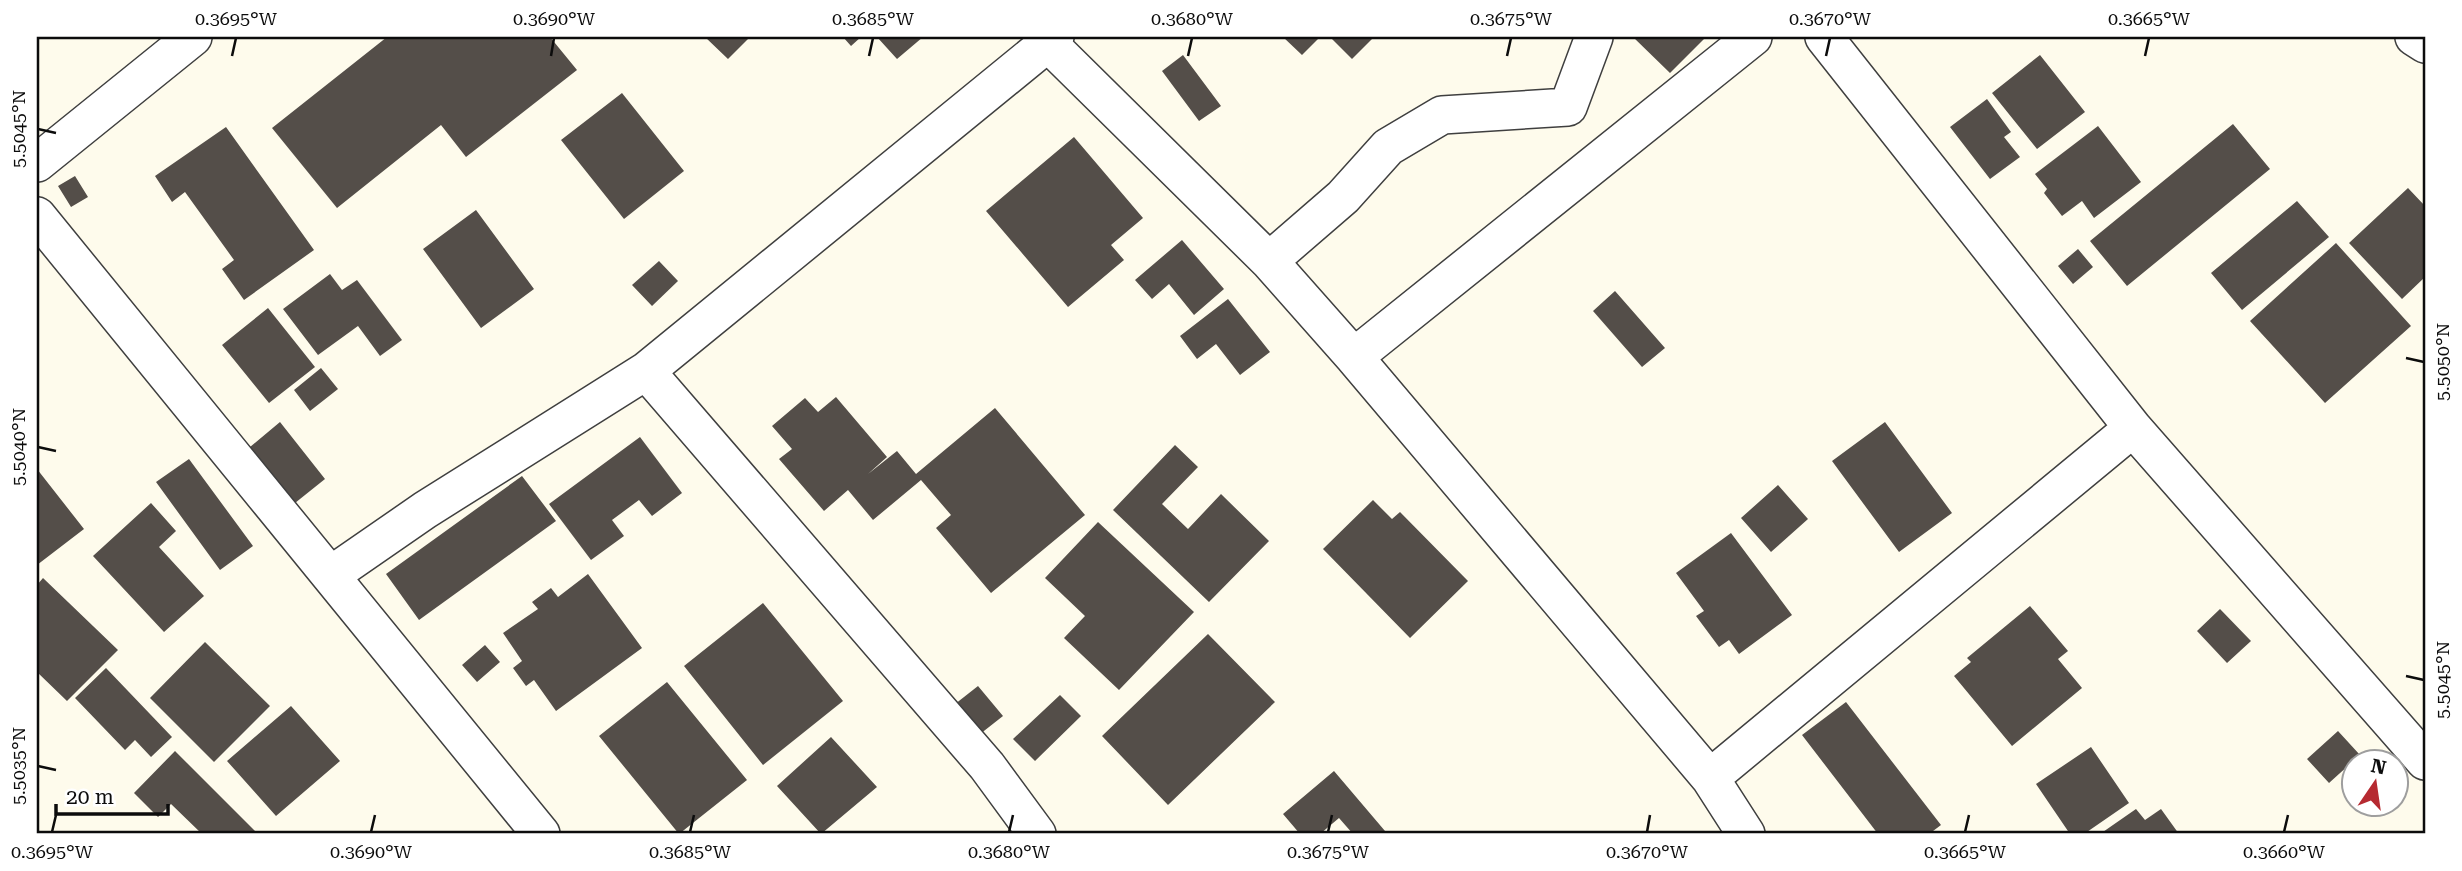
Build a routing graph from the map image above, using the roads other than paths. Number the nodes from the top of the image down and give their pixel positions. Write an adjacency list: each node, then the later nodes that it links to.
1 (193, 37): 8 (street)
2 (1594, 37): 10 (street)
3 (1753, 37): 11 (street)
4 (2414, 37): 7 (street)
5 (1829, 39): 13 (street)
6 (1051, 40): 10 (street); 12 (street)
7 (2425, 44)
8 (37, 163)
9 (37, 216): 14 (street)
10 (1269, 261): 11 (street)
11 (1354, 357): 16 (street)
12 (646, 371): 14 (street); 18 (street)
13 (2133, 428): 15 (street); 16 (street)
14 (331, 575): 17 (street)
15 (2425, 761)
16 (1710, 778): 19 (street)
17 (541, 834)
18 (1037, 834)
19 (1746, 834)

